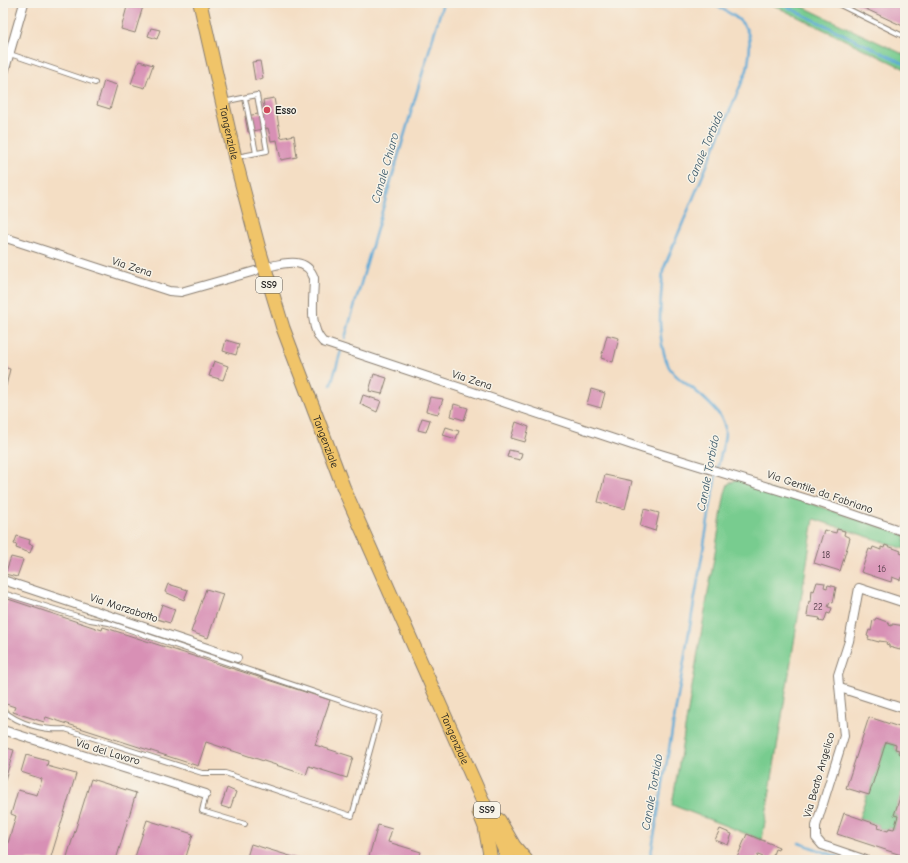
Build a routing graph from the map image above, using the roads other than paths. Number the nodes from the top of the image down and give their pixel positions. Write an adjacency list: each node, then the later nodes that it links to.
1 (24, 3): 5 (street)
2 (200, 3): 9 (main road, Tangenziale / SS9)
3 (836, 3): 4 (lane)
4 (905, 37)
5 (8, 51): 6 (street); 7 (lane)
6 (3, 76)
7 (95, 83)
8 (245, 98): 9 (lane); 10 (lane); 10 (lane)
9 (222, 103): 11 (main road, Tangenziale / SS9)
10 (256, 153): 11 (lane)
11 (235, 158): 25 (main road, Tangenziale / SS9)
12 (3, 237): 14 (street, Via Zena)
13 (272, 266): 15 (street, Via Zena)
14 (255, 271)
15 (727, 474): 16 (street, Via Gentile da Fabriano)
16 (905, 532)
17 (3, 580): 20 (street, Via Marzabotto)
18 (3, 593): 23 (lane)
19 (905, 603): 21 (street, Via Beato Angelico)
20 (238, 658)
21 (840, 688): 22 (street); 31 (street, Via Beato Angelico)
22 (905, 709)
23 (3, 710)
24 (3, 730): 26 (street, Via del Lavoro)
25 (465, 760): 28 (main road); 29 (main road, Tangenziale / SS9); 30 (main road)
26 (206, 794): 27 (lane)
27 (245, 824)
28 (491, 860)
29 (509, 860)
30 (526, 860)
31 (866, 860)

